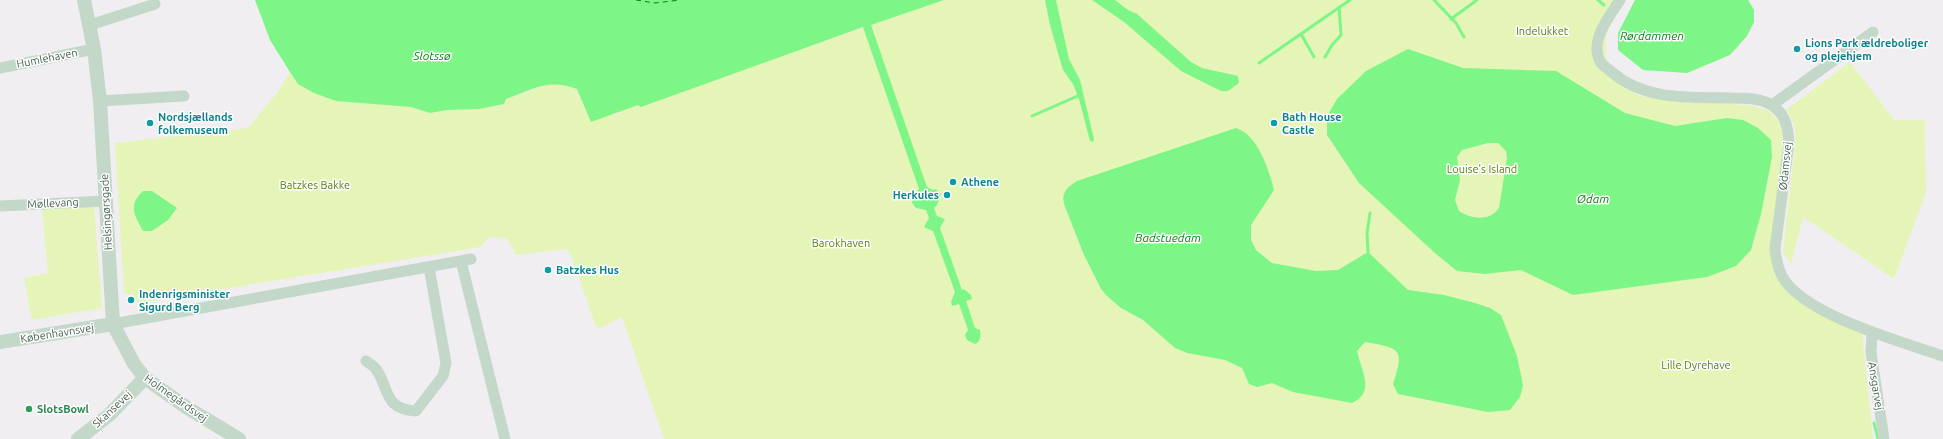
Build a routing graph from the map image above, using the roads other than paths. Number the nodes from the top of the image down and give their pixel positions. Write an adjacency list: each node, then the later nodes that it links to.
1 (84, 0): 4 (street, Helsingørsgade)
2 (1620, 0): 10 (street, Ødamsvej)
3 (155, 4): 4 (street)
4 (90, 25): 6 (street, Helsingørsgade)
5 (1873, 32): 10 (street)
6 (94, 49): 7 (street, Humlehaven); 9 (street, Helsingørsgade)
7 (0, 68)
8 (184, 96): 9 (street)
9 (100, 100): 11 (street, Helsingørsgade)
10 (1772, 106): 15 (street, Ødamsvej)
11 (106, 201): 12 (street, Møllevang); 14 (street, Helsingørsgade)
12 (0, 206)
13 (429, 267): 14 (street); 18 (street); 22 (street)
14 (113, 324): 16 (street, Københavnsvej); 19 (street, Holmegårdsvej)
15 (1872, 332): 17 (street, Ødamsvej); 23 (street, Ansgarvej)
16 (0, 342)
17 (1943, 356)
18 (366, 361)
19 (145, 378): 20 (street, Skansevej); 21 (street, Holmegårdsvej)
20 (78, 439)
21 (238, 439)
22 (505, 439)
23 (1884, 439)

